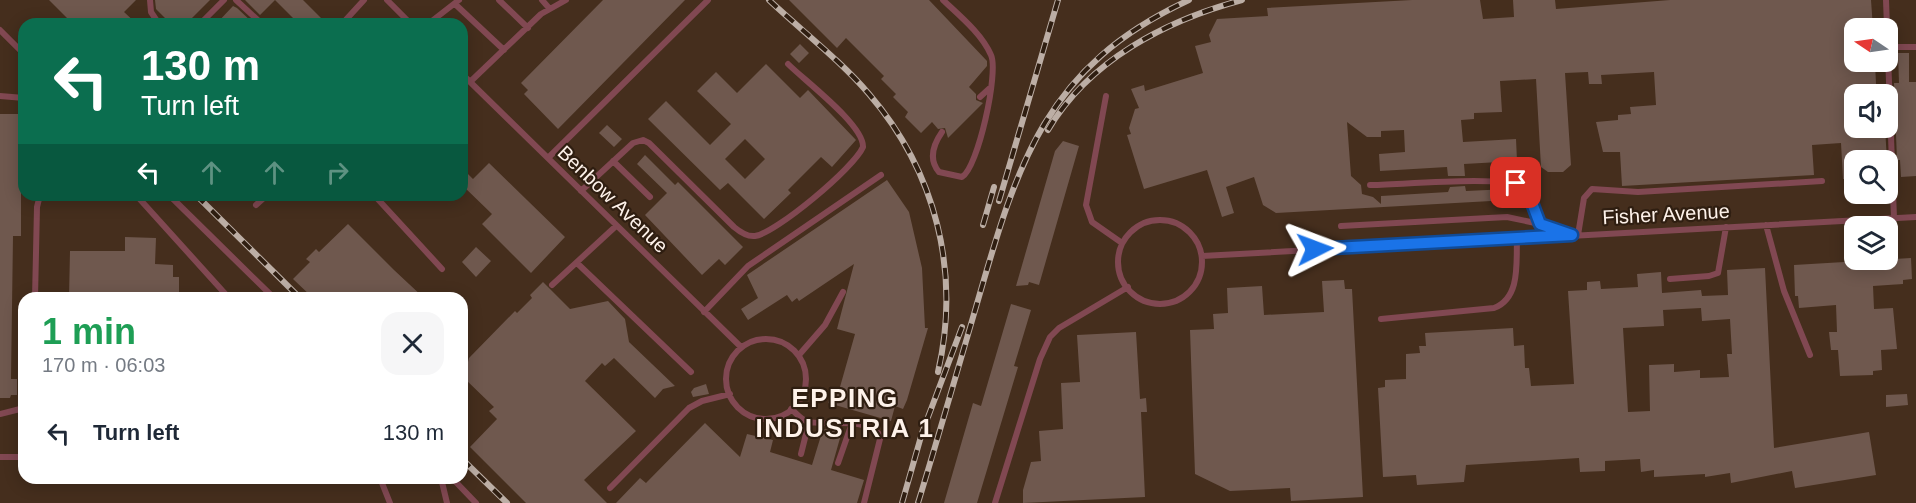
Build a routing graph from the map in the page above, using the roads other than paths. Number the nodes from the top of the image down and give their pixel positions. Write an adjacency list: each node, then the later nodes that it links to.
1 (150, 0): 14 (lane)
2 (224, 0): 15 (lane)
3 (236, 0): 16 (lane)
4 (364, 0): 17 (lane)
5 (387, 0): 18 (lane)
6 (499, 0): 21 (lane)
7 (542, 0): 13 (lane)
8 (566, 0): 13 (lane)
9 (708, 0): 36 (lane)
10 (943, 0): 30 (lane)
11 (1886, 0): 20 (lane)
12 (457, 2): 19 (lane); 26 (lane)
13 (549, 8): 21 (lane)
14 (155, 18)
15 (206, 18)
16 (256, 18)
17 (348, 18)
18 (405, 18)
19 (436, 18)
20 (1887, 18)
21 (528, 28): 26 (lane)
22 (0, 30): 25 (lane)
23 (1898, 47): 24 (lane)
24 (1916, 47)
25 (18, 48)
26 (504, 50): 29 (lane)
27 (788, 64): 37 (lane)
28 (1889, 72): 49 (lane)
29 (470, 82): 36 (lane, Benbow Avenue)
30 (992, 87): 33 (lane); 35 (lane)
31 (0, 96): 34 (lane)
32 (1106, 96): 60 (lane)
33 (980, 97)
34 (18, 98)
35 (942, 132)
36 (548, 158): 41 (lane, Benbow Avenue)
37 (613, 161): 41 (lane); 42 (lane)
38 (881, 175): 71 (lane)
39 (1822, 181): 58 (lane)
40 (1370, 185): 53 (lane)
41 (581, 191): 55 (lane, Benbow Avenue)
42 (650, 197)
43 (38, 201): 67 (lane)
44 (141, 201): 68 (lane)
45 (175, 201): 69 (lane)
46 (260, 201): 48 (lane)
47 (380, 201): 63 (lane)
48 (256, 205)
49 (1894, 216)
50 (1916, 217): 51 (lane, Fisher Avenue)
51 (1898, 218)
52 (1844, 221): 54 (lane, Fisher Avenue)
53 (1540, 224): 56 (lane); 58 (lane)
54 (1766, 225): 57 (lane, Fisher Avenue); 75 (lane)
55 (616, 226): 62 (lane); 71 (lane, Benbow Avenue)
56 (1341, 226)
57 (1726, 227): 58 (lane, Fisher Avenue); 64 (lane)
58 (1575, 235): 59 (lane, Fisher Avenue)
59 (1517, 238): 61 (lane, Fisher Avenue); 72 (lane)
60 (1122, 243): 61 (lane); 66 (lane)
61 (1202, 256): 66 (lane)
62 (576, 263): 65 (lane); 76 (lane)
63 (442, 269)
64 (1670, 279)
65 (552, 285)
66 (1128, 288): 95 (lane)
67 (35, 292)
68 (224, 292)
69 (268, 292)
70 (843, 292): 74 (lane)
71 (704, 312): 73 (lane, Benbow Avenue)
72 (1381, 319)
73 (741, 347): 74 (lane); 77 (lane)
74 (799, 355): 78 (lane)
75 (1810, 355)
76 (691, 372)
77 (730, 394): 78 (lane); 90 (lane)
78 (792, 409): 81 (lane)
79 (18, 410): 80 (lane)
80 (0, 414)
81 (809, 422): 82 (lane); 83 (lane)
82 (852, 423): 86 (lane); 94 (lane)
83 (801, 454)
84 (0, 457): 85 (lane)
85 (18, 457)
86 (838, 463)
87 (382, 484): 91 (lane)
88 (442, 484): 92 (lane)
89 (458, 484): 93 (lane)
90 (610, 488)
91 (390, 503)
92 (447, 503)
93 (476, 503)
94 (864, 503)
95 (995, 503)

